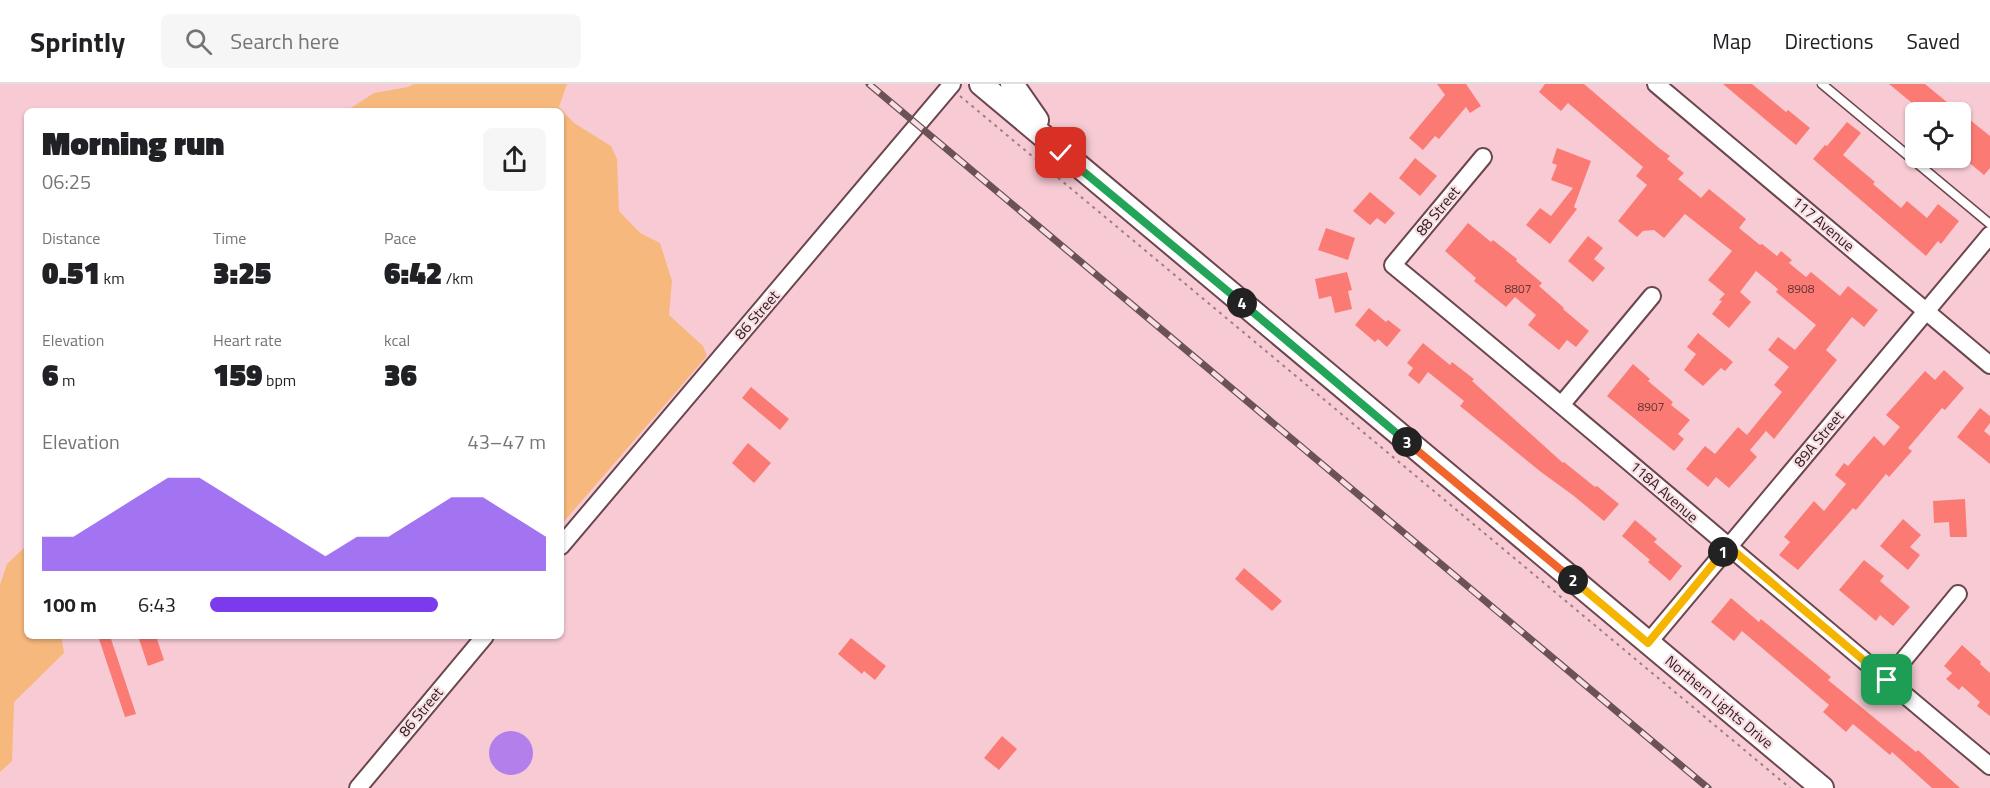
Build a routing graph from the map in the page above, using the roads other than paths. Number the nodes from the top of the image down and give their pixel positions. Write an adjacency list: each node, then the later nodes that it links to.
1 (981, 84): 6 (main road, Northern Lights Drive)
2 (1012, 84): 6 (main road)
3 (1656, 84): 12 (street, 117 Avenue)
4 (1822, 84): 8 (lane)
5 (951, 85): 15 (street, 86 Street)
6 (1061, 153): 19 (main road, Northern Lights Drive)
7 (1483, 157): 10 (street, 88 Street)
8 (1990, 224)
9 (1990, 235): 12 (street, 89A Street)
10 (1393, 265): 14 (street, 118A Avenue)
11 (1652, 296): 14 (street)
12 (1926, 311): 13 (street, 117 Avenue); 16 (street, 89A Street)
13 (1990, 365)
14 (1562, 404): 16 (street, 118A Avenue)
15 (564, 542)
16 (1728, 546): 19 (street, 89A Street); 20 (street, 118A Avenue)
17 (1958, 594): 20 (street)
18 (482, 639): 22 (street, 86 Street)
19 (1648, 643): 23 (main road, Northern Lights Drive)
20 (1887, 680): 21 (street, 118A Avenue)
21 (1990, 766)
22 (358, 788)
23 (1822, 788)

